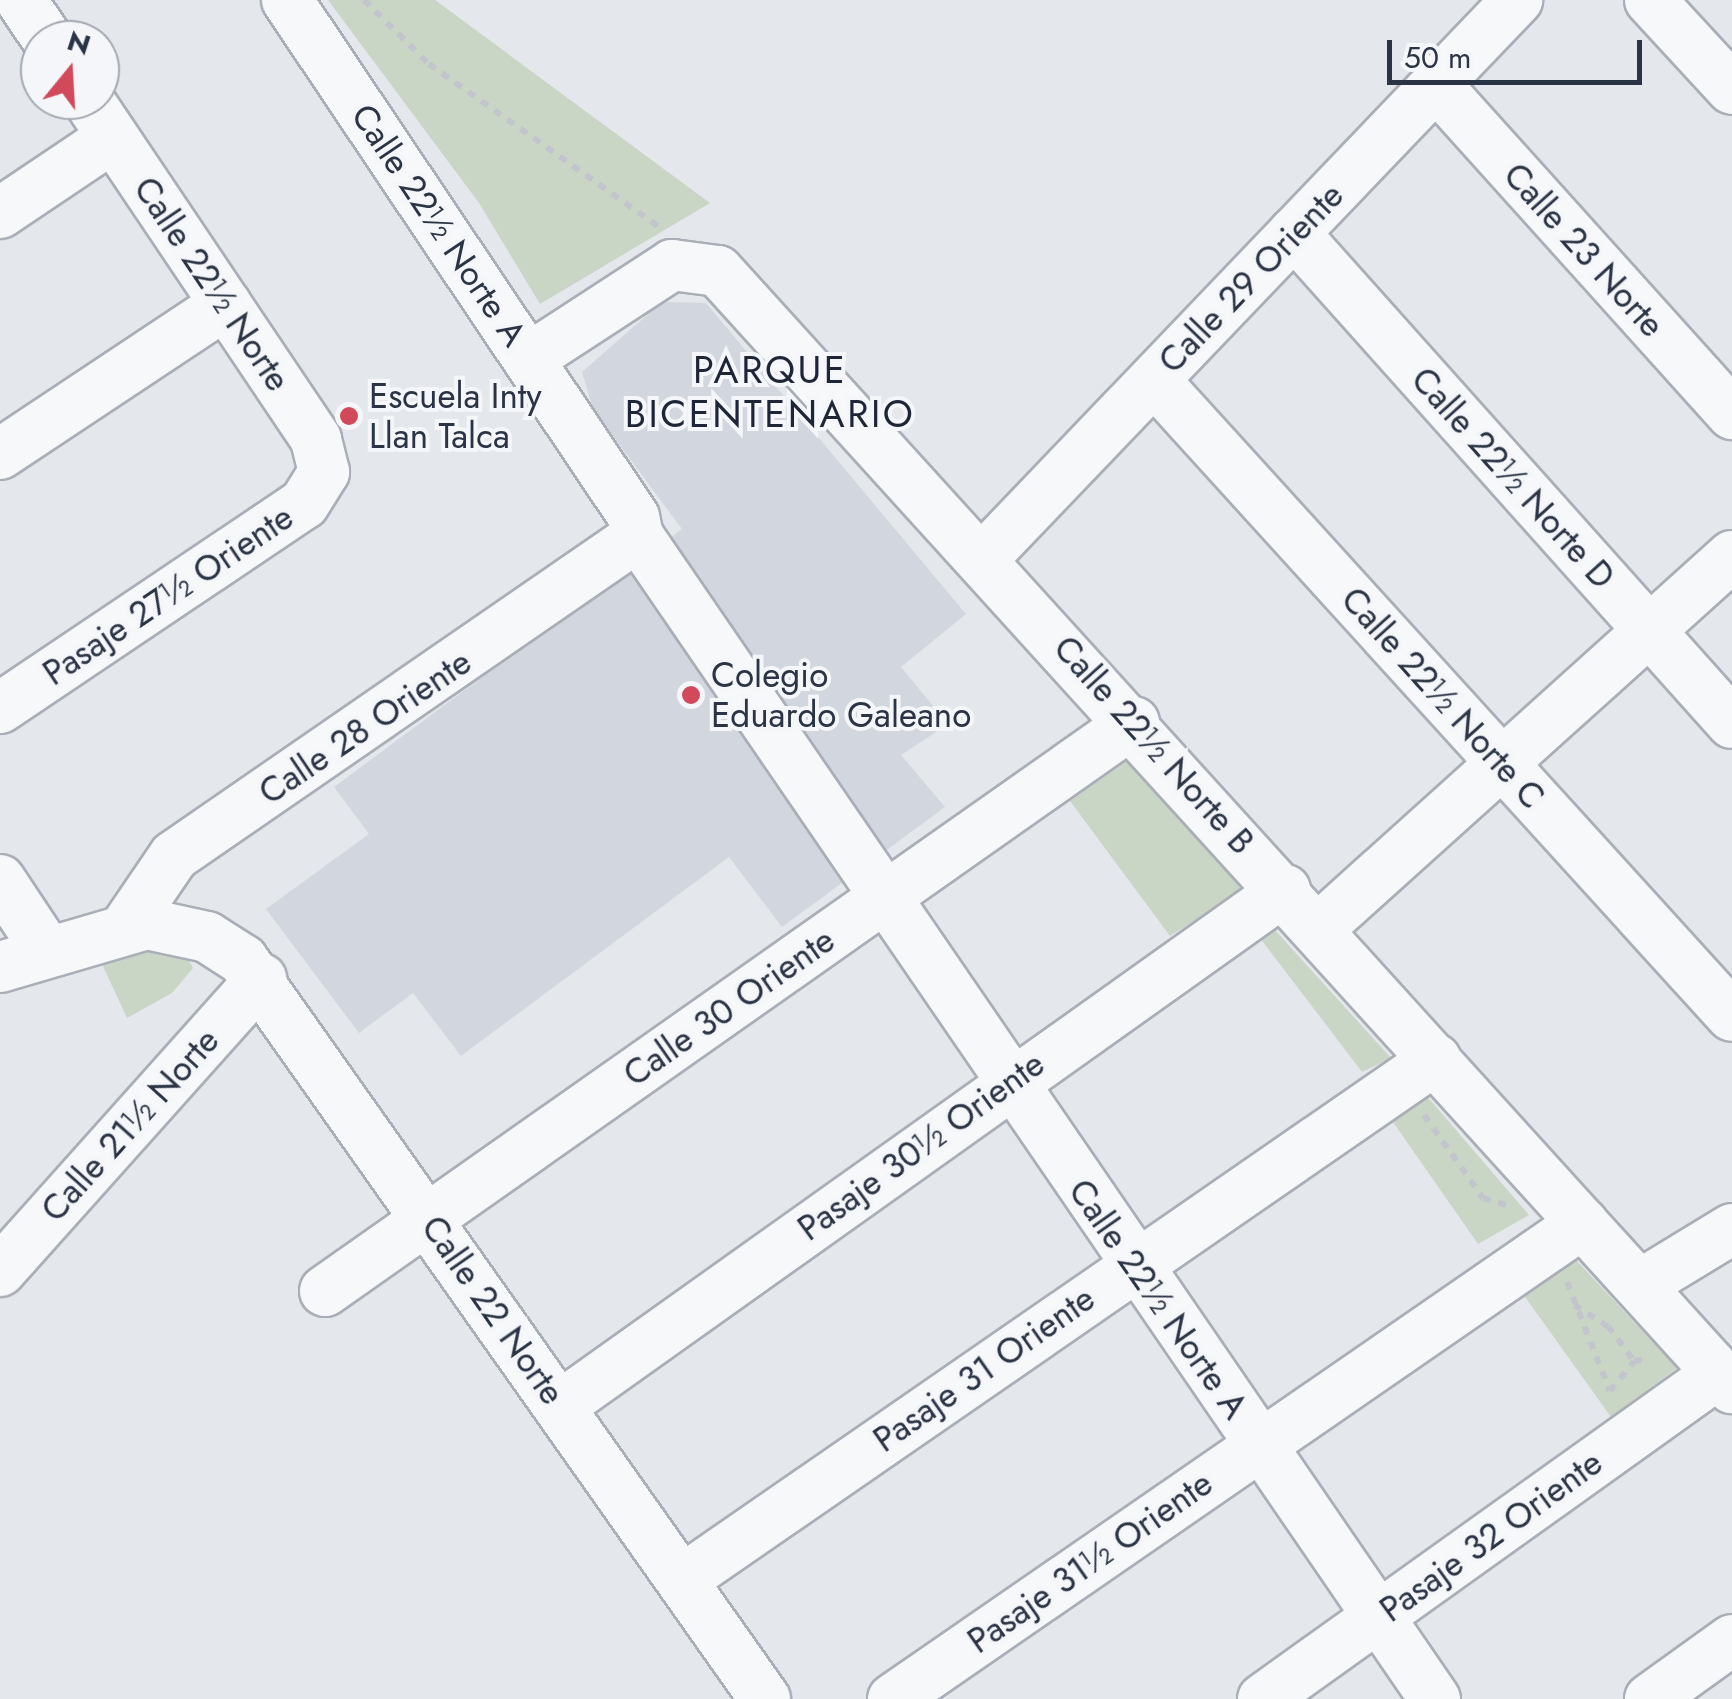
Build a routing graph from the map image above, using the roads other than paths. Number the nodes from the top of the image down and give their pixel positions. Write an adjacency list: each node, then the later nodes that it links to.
1 (287, 0): 11 (street, Calle 22½ Norte A)
2 (1517, 0): 4 (street, Calle 29 Oriente)
3 (1650, 0): 5 (street)
4 (1436, 85): 9 (street, Calle 29 Oriente); 13 (street, Calle 23 Norte)
5 (1732, 89)
6 (99, 120): 8 (street)
7 (102, 120): 10 (street, Calle 22½ Norte)
8 (0, 213)
9 (1294, 233): 12 (street, Calle 29 Oriente); 19 (street, Calle 22½ Norte D)
10 (226, 304): 14 (street); 15 (street, Calle 22½ Norte)
11 (528, 358): 16 (street, Calle 22½ Norte A); 17 (street, Calle 22½ Norte B)
12 (1154, 380): 17 (street, Calle 29 Oriente); 23 (street, Calle 22½ Norte C)
13 (1732, 414)
14 (0, 454)
15 (324, 472): 20 (street, Pasaje 27½ Oriente)
16 (632, 544): 26 (street, Calle 22½ Norte A); 27 (street, Calle 28 Oriente)
17 (986, 556): 21 (street, Calle 22½ Norte B)
18 (1732, 556): 19 (street)
19 (1650, 631): 22 (street, Calle 22½ Norte D); 23 (street)
20 (0, 708)
21 (1134, 722): 25 (street, Calle 22½ Norte B); 26 (street, Calle 30 Oriente)
22 (1732, 723)
23 (1502, 764): 28 (street); 32 (street, Calle 22½ Norte C)
24 (0, 880): 29 (street)
25 (1285, 890): 28 (street, Calle 22½ Norte B); 34 (street, Pasaje 30½ Oriente)
26 (882, 899): 34 (street, Calle 22½ Norte A); 37 (street, Calle 30 Oriente)
27 (127, 925): 29 (street); 31 (street, Calle 22 Norte)
28 (1319, 928): 33 (street, Calle 22½ Norte B)
29 (47, 951): 30 (street)
30 (0, 968)
31 (261, 979): 35 (street, Calle 21½ Norte); 37 (street, Calle 22 Norte)
32 (1732, 1016)
33 (1419, 1067): 39 (street, Calle 22½ Norte B); 40 (street, Pasaje 31 Oriente)
34 (1008, 1082): 40 (street, Calle 22½ Norte A); 45 (street, Pasaje 30½ Oriente)
35 (78, 1185): 36 (street); 41 (street, Calle 21½ Norte)
36 (0, 1212)
37 (429, 1218): 43 (street, Calle 30 Oriente); 45 (street, Calle 22 Norte)
38 (1732, 1229): 42 (street)
39 (1563, 1233): 42 (street, Calle 22½ Norte B); 46 (street, Pasaje 31½ Oriente)
40 (1134, 1265): 46 (street, Calle 22½ Norte A); 47 (street, Pasaje 31 Oriente)
41 (0, 1271)
42 (1640, 1285): 44 (street, Calle 22½ Norte B)
43 (325, 1291)
44 (1715, 1370): 48 (street, Pasaje 32 Oriente)
45 (560, 1406): 47 (street, Calle 22 Norte)
46 (1259, 1444): 48 (street, Calle 22½ Norte A); 51 (street, Pasaje 31½ Oriente)
47 (682, 1580): 50 (street, Calle 22 Norte)
48 (1378, 1616): 52 (street, Pasaje 32 Oriente); 53 (street, Calle 22½ Norte A)
49 (1732, 1640): 54 (street)
50 (765, 1699)
51 (893, 1699)
52 (1262, 1699)
53 (1435, 1699)
54 (1650, 1699)

